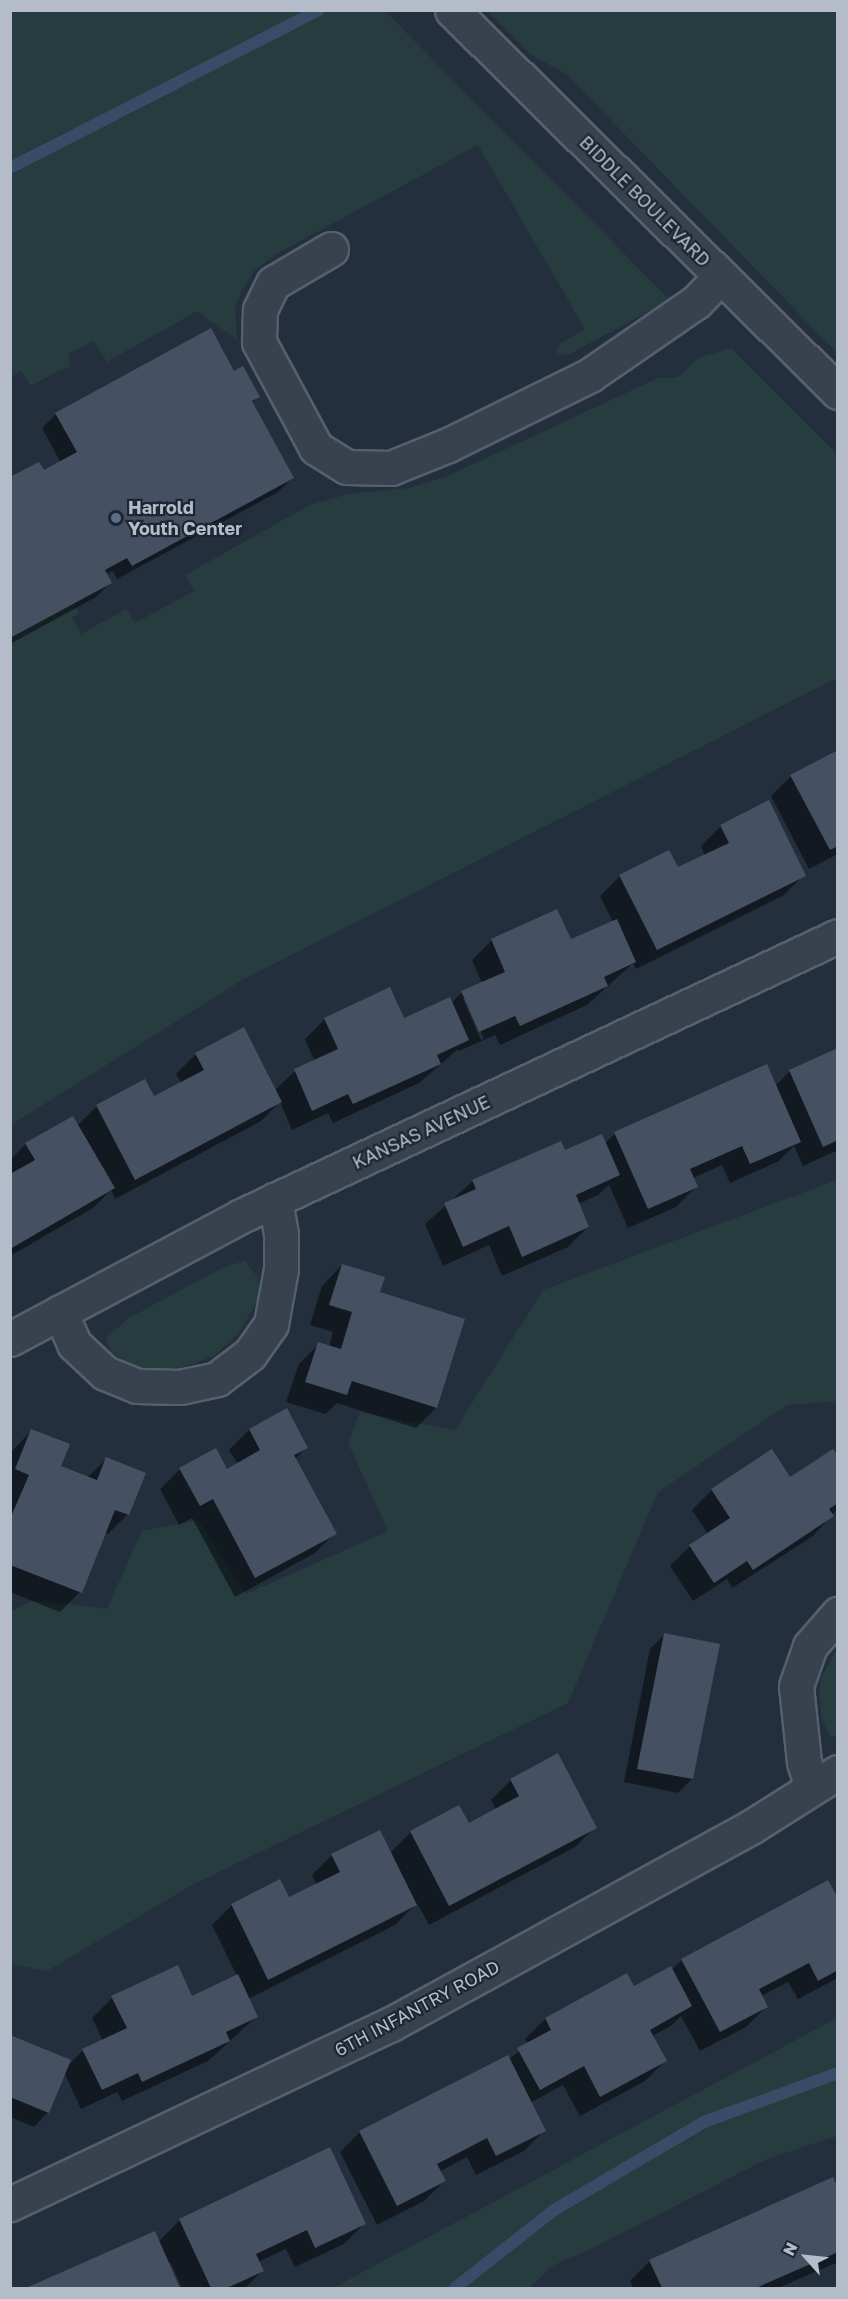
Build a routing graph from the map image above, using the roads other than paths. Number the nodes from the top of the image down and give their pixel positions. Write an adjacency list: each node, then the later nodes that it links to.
1 (452, 10): 3 (street, BIDDLE BOULEVARD)
2 (331, 249): 3 (street)
3 (721, 276): 4 (street, BIDDLE BOULEVARD)
4 (837, 392)
5 (837, 936): 6 (street, KANSAS AVENUE)
6 (275, 1200): 7 (street, KANSAS AVENUE); 7 (street)
7 (60, 1312): 8 (street, KANSAS AVENUE)
8 (10, 1338)
9 (837, 1614): 10 (street, 6TH INFANTRY ROAD)
10 (825, 1780): 11 (street, 6TH INFANTRY ROAD)
11 (10, 2204)

